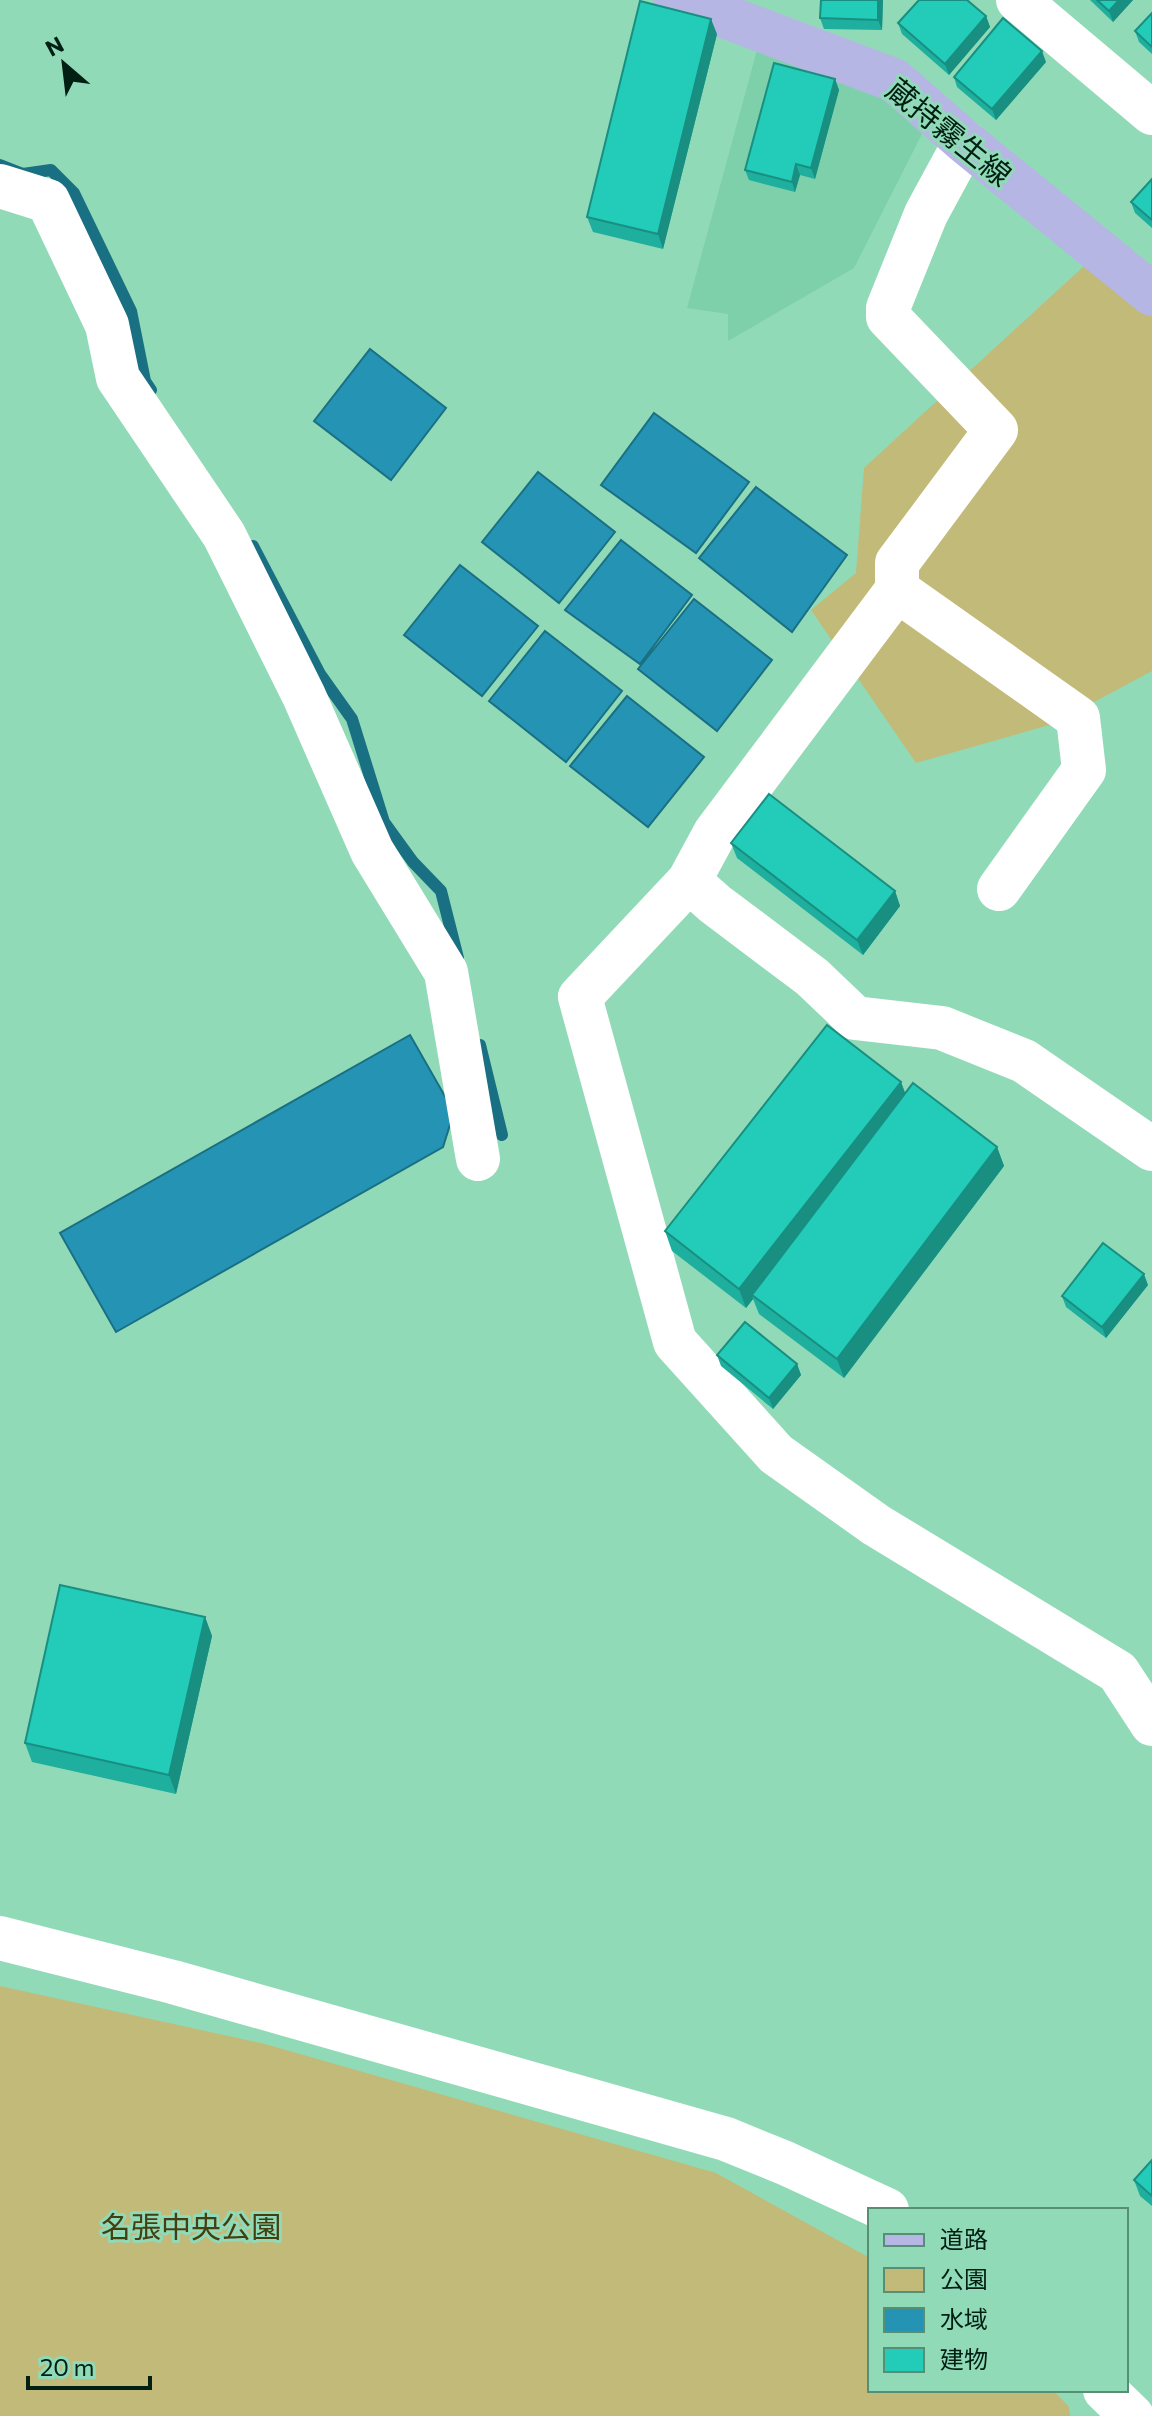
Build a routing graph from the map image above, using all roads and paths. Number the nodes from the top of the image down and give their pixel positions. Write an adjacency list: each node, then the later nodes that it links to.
1 (675, 0): 4 (main road, 蔵持霧生線)
2 (1018, 0): 3 (street)
3 (1152, 113)
4 (965, 142): 6 (main road, 蔵持霧生線); 7 (street)
5 (0, 186): 11 (street)
6 (1152, 294)
7 (897, 590): 8 (street); 9 (street)
8 (689, 881): 10 (street); 12 (street)
9 (999, 889)
10 (1152, 1149)
11 (478, 1159)
12 (1152, 1724)
13 (0, 1938): 14 (street)
14 (883, 2208)
15 (1107, 2392): 16 (street)
16 (1132, 2416)

